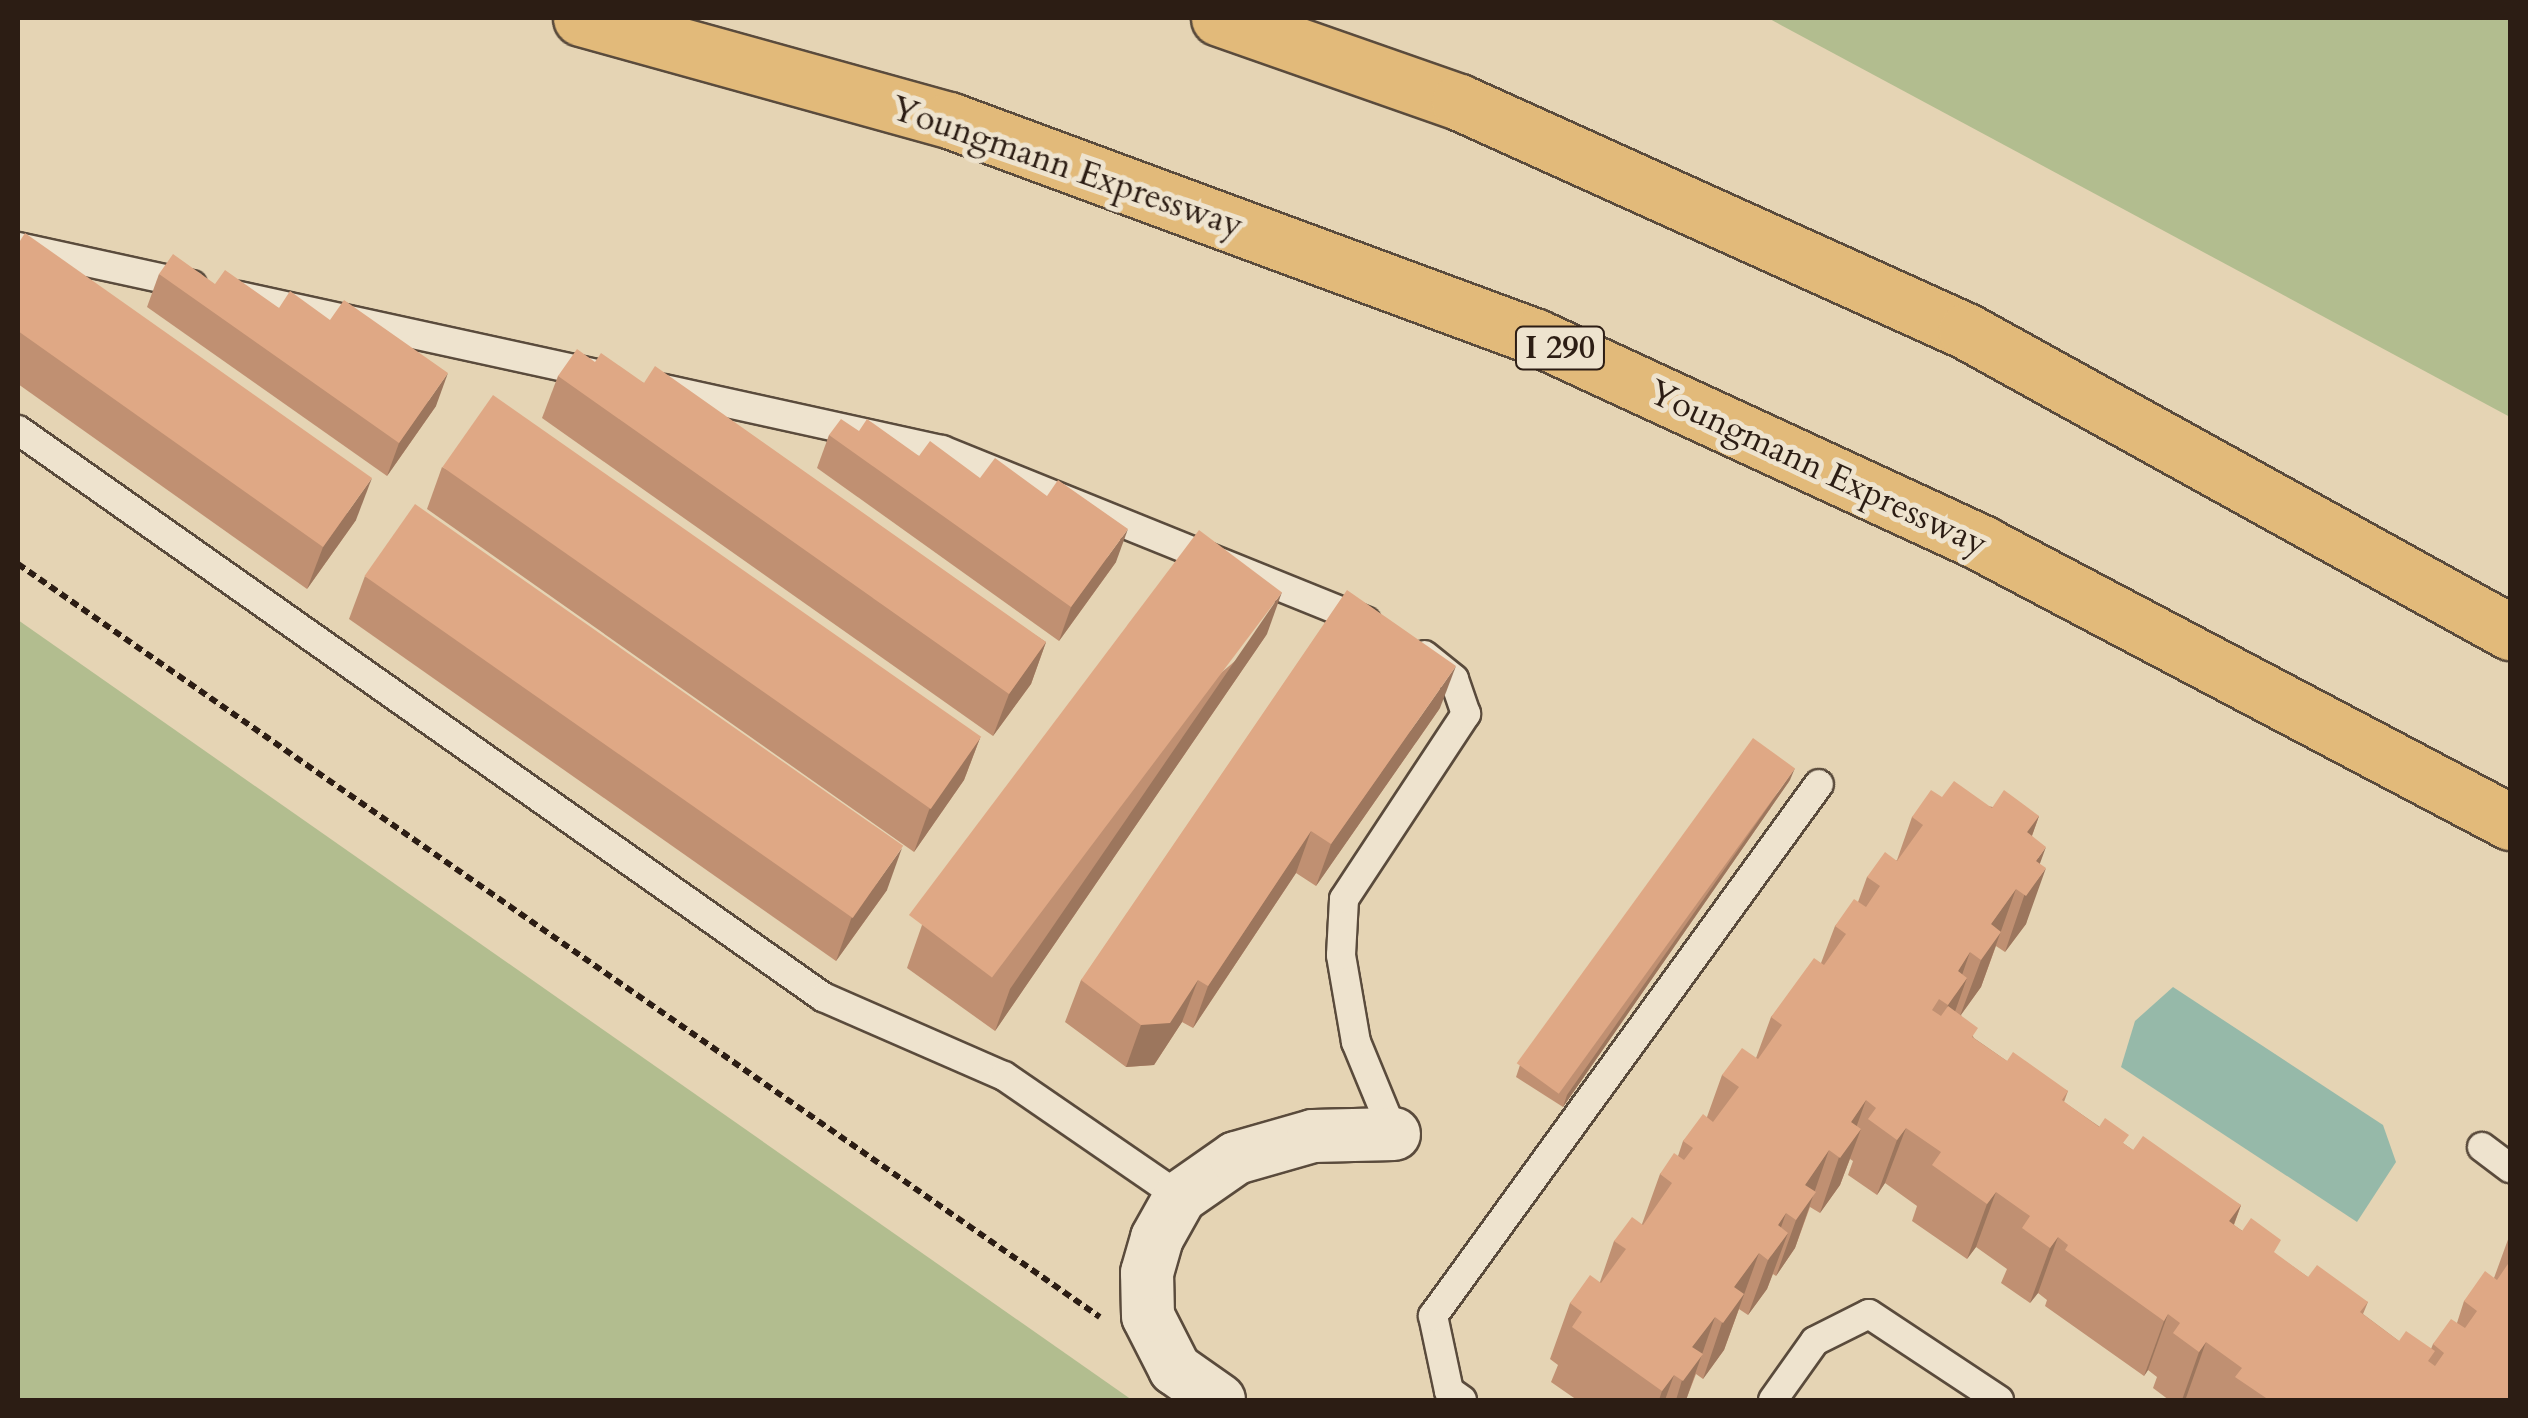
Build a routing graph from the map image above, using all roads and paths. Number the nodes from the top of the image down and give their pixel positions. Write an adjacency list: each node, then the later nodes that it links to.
1 (582, 18): 8 (highway, Youngmann Expressway / I 290)
2 (1219, 18): 6 (highway)
3 (18, 247): 9 (lane)
4 (18, 430): 12 (lane)
5 (18, 564): 13 (path)
6 (2510, 632)
7 (1820, 784): 15 (lane)
8 (2510, 822)
9 (1394, 1134): 12 (street)
10 (2482, 1147): 11 (lane)
11 (2510, 1168)
12 (1180, 1197): 14 (street)
13 (1110, 1324)
14 (1219, 1400)
15 (1462, 1400)
16 (1773, 1400): 17 (lane)
17 (1998, 1400)

